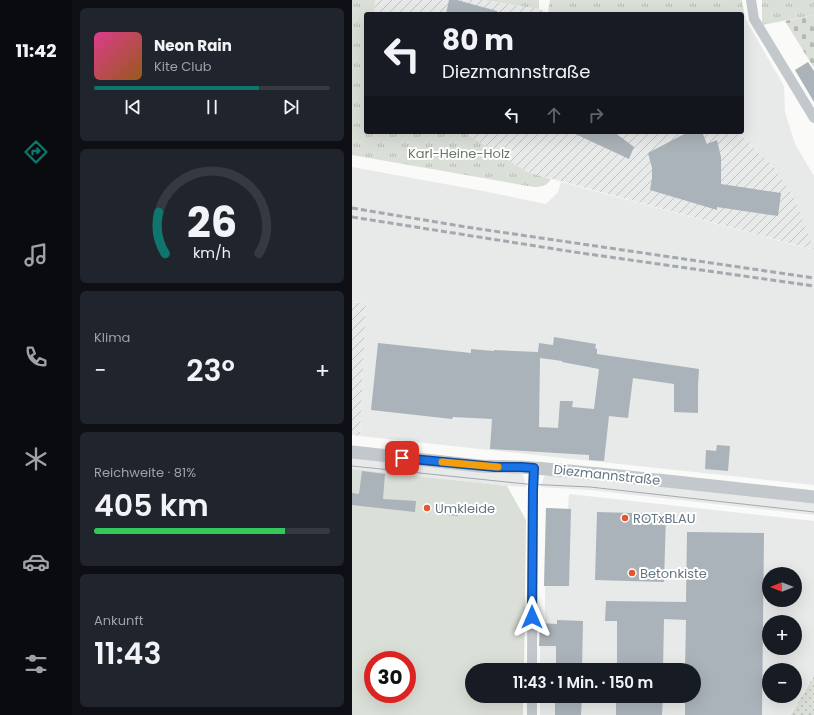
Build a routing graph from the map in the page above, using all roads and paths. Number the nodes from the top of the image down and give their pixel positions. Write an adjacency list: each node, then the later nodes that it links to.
1 (751, 0): 2 (street)
2 (814, 118)
3 (352, 452): 4 (street, Diezmannstraße)
4 (534, 468): 5 (street, Diezmannstraße); 6 (street)
5 (814, 498)
6 (532, 663)
7 (532, 703): 8 (street)
8 (532, 715)

